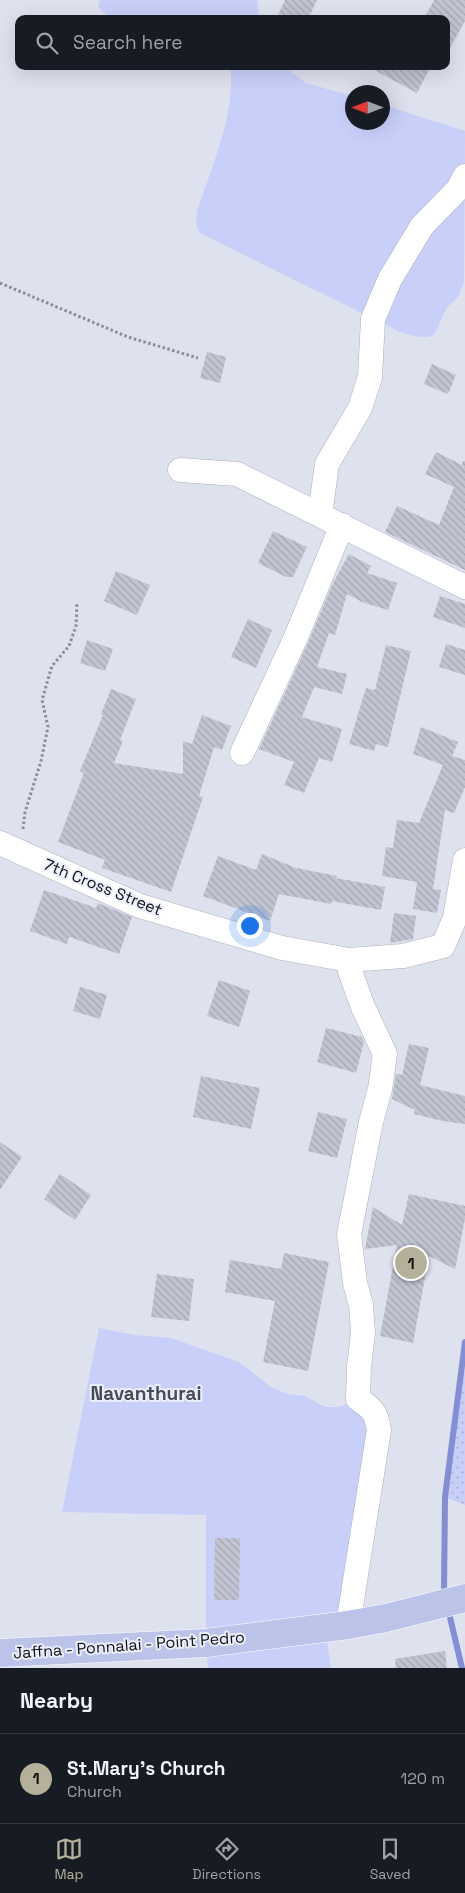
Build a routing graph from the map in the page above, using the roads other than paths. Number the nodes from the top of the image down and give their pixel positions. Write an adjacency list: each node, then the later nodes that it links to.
1 (465, 176): 3 (street)
2 (180, 470): 3 (street)
3 (320, 514): 4 (street)
4 (342, 524): 5 (street); 6 (street)
5 (465, 587)
6 (242, 753)
7 (10, 848): 9 (street, 7th Cross Street)
8 (465, 860): 9 (street, 7th Cross Street)
9 (349, 960): 11 (street)
10 (465, 1598): 11 (main road, Jaffna - Ponnalai - Point Pedro)
11 (348, 1625): 12 (main road, Jaffna - Ponnalai - Point Pedro)
12 (0, 1654)

